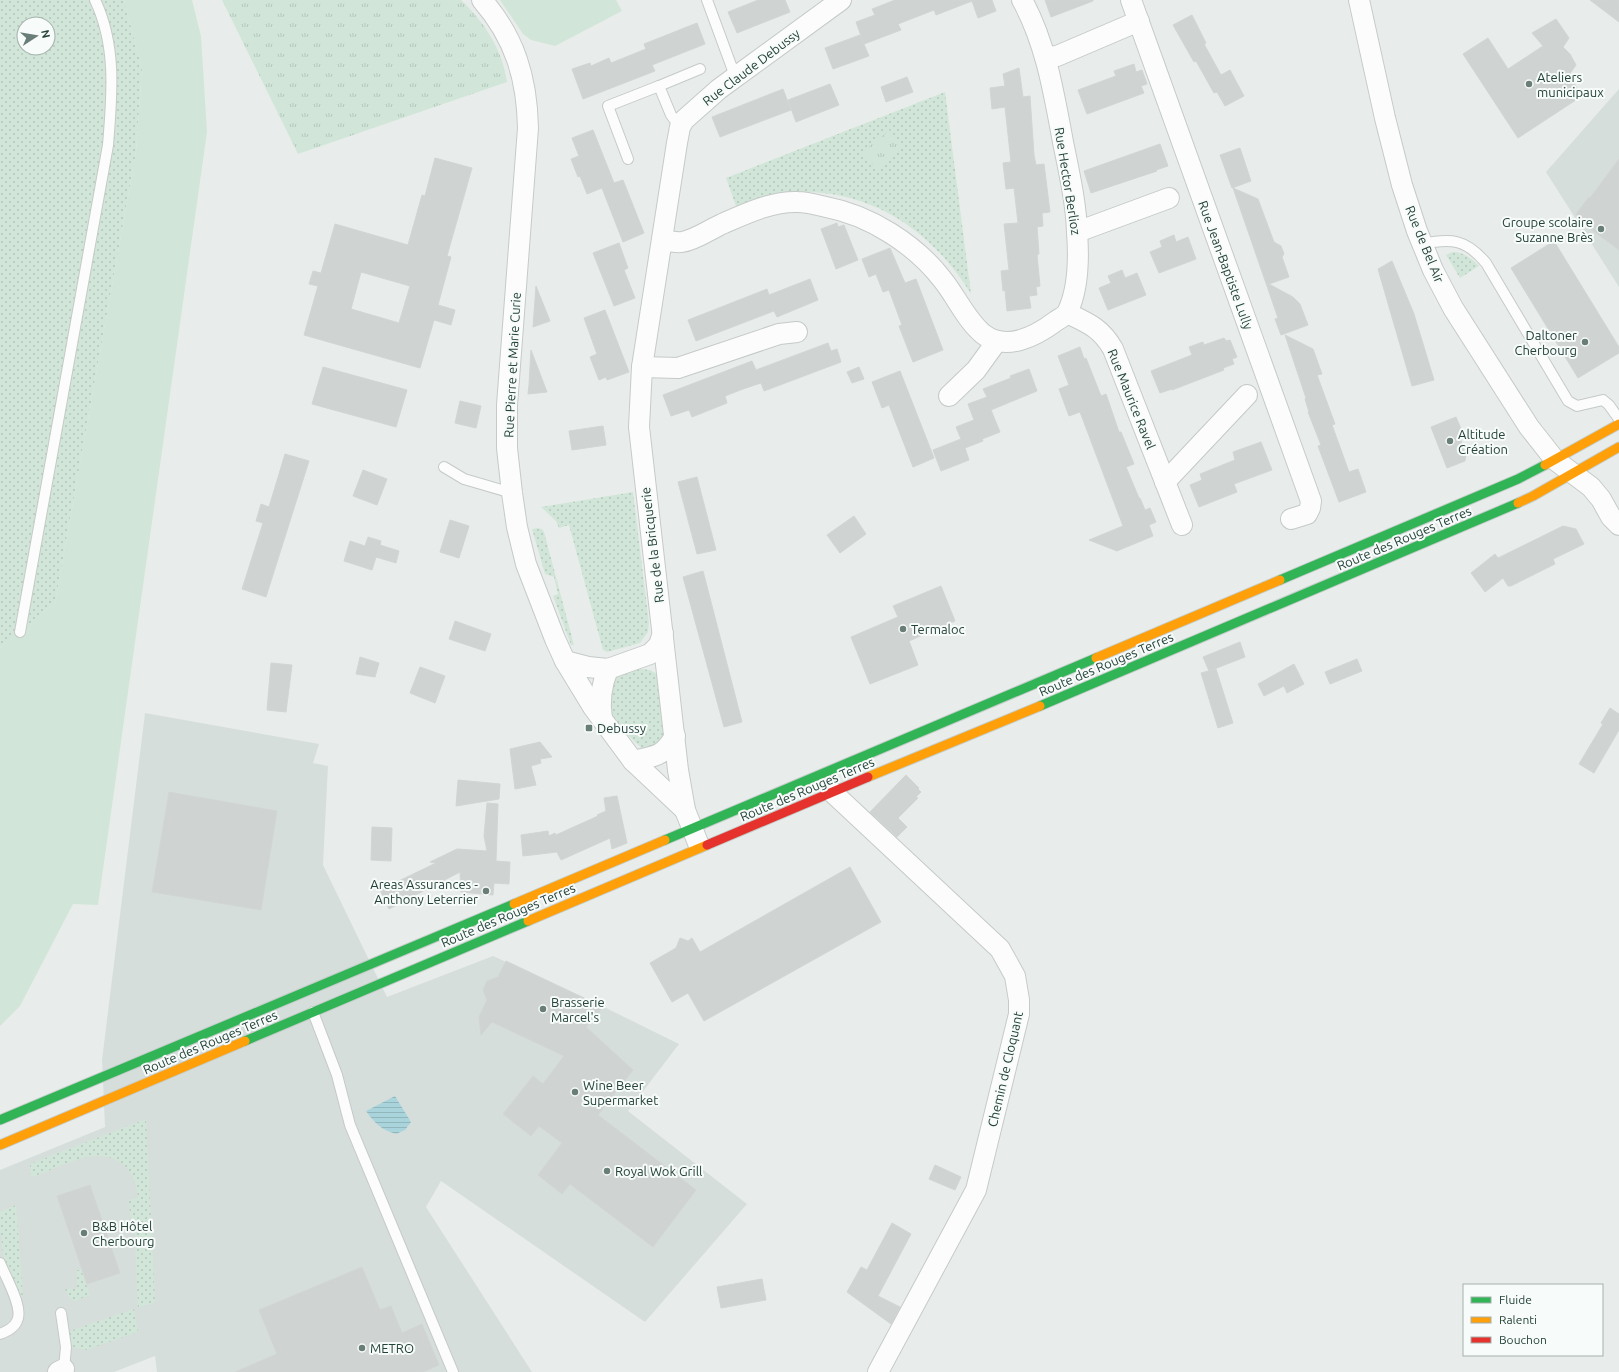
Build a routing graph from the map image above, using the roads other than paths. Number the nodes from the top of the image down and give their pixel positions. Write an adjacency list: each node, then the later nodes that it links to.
1 (95, 0): 36 (lane)
2 (482, 0): 32 (street, Rue Pierre et Marie Curie)
3 (707, 0): 11 (lane)
4 (841, 0): 11 (street, Rue Claude Debussy)
5 (1022, 0): 9 (street, Rue Hector Berlioz)
6 (1131, 0): 8 (street, Rue Jean-Baptiste Lully)
7 (1360, 0): 18 (street, Rue de Bel Air)
8 (1139, 21): 9 (street); 33 (street, Rue Jean-Baptiste Lully)
9 (1045, 57): 16 (street, Rue Hector Berlioz)
10 (700, 69): 12 (lane)
11 (735, 76): 13 (street, Rue Claude Debussy)
12 (659, 86): 13 (lane); 14 (lane)
13 (680, 127): 17 (street)
14 (628, 159)
15 (1169, 198): 16 (street)
16 (1078, 232): 19 (street, Rue Hector Berlioz)
17 (662, 240): 21 (street); 22 (street, Rue de la Bricquerie)
18 (1422, 244): 25 (lane); 28 (street, Rue de Bel Air)
19 (1067, 313): 21 (street); 31 (street, Rue Maurice Ravel)
20 (797, 332): 22 (street)
21 (997, 341): 24 (street)
22 (642, 367): 37 (street, Rue de la Bricquerie)
23 (1247, 395): 31 (street)
24 (949, 396)
25 (1619, 419)
26 (1619, 424): 28 (main road, Route des Rouges Terres)
27 (1619, 447): 30 (main road, Route des Rouges Terres)
28 (1555, 460): 30 (street, Rue de Bel Air); 47 (main road, Route des Rouges Terres)
29 (444, 467): 32 (lane)
30 (1573, 474): 35 (street, Rue de Bel Air); 45 (main road, Route des Rouges Terres)
31 (1165, 482): 34 (street, Rue Maurice Ravel)
32 (512, 493): 38 (street, Rue Pierre et Marie Curie)
33 (1291, 520)
34 (1182, 525)
35 (1619, 525)
36 (20, 632)
37 (662, 633): 39 (street); 41 (street, Rue de la Bricquerie)
38 (565, 661): 40 (street); 42 (street, Rue Pierre et Marie Curie)
39 (632, 661): 40 (street); 41 (street)
40 (608, 669): 42 (street)
41 (668, 680): 43 (street, Rue de la Bricquerie)
42 (603, 721): 44 (street, Rue Pierre et Marie Curie)
43 (675, 736): 44 (street); 46 (street, Rue de la Bricquerie)
44 (633, 761): 46 (street, Rue Pierre et Marie Curie)
45 (832, 792): 48 (main road, Route des Rouges Terres); 57 (street, Chemin de Cloquant)
46 (685, 810): 47 (street, Rue de la Bricquerie)
47 (692, 830): 48 (street, Rue de la Bricquerie); 50 (main road, Route des Rouges Terres)
48 (700, 848): 49 (main road, Route des Rouges Terres)
49 (313, 1012): 51 (main road, Route des Rouges Terres); 56 (lane)
50 (0, 1120)
51 (0, 1145)
52 (0, 1263): 54 (lane)
53 (61, 1313): 55 (lane)
54 (0, 1334)
55 (61, 1371)
56 (453, 1372)
57 (878, 1372)

